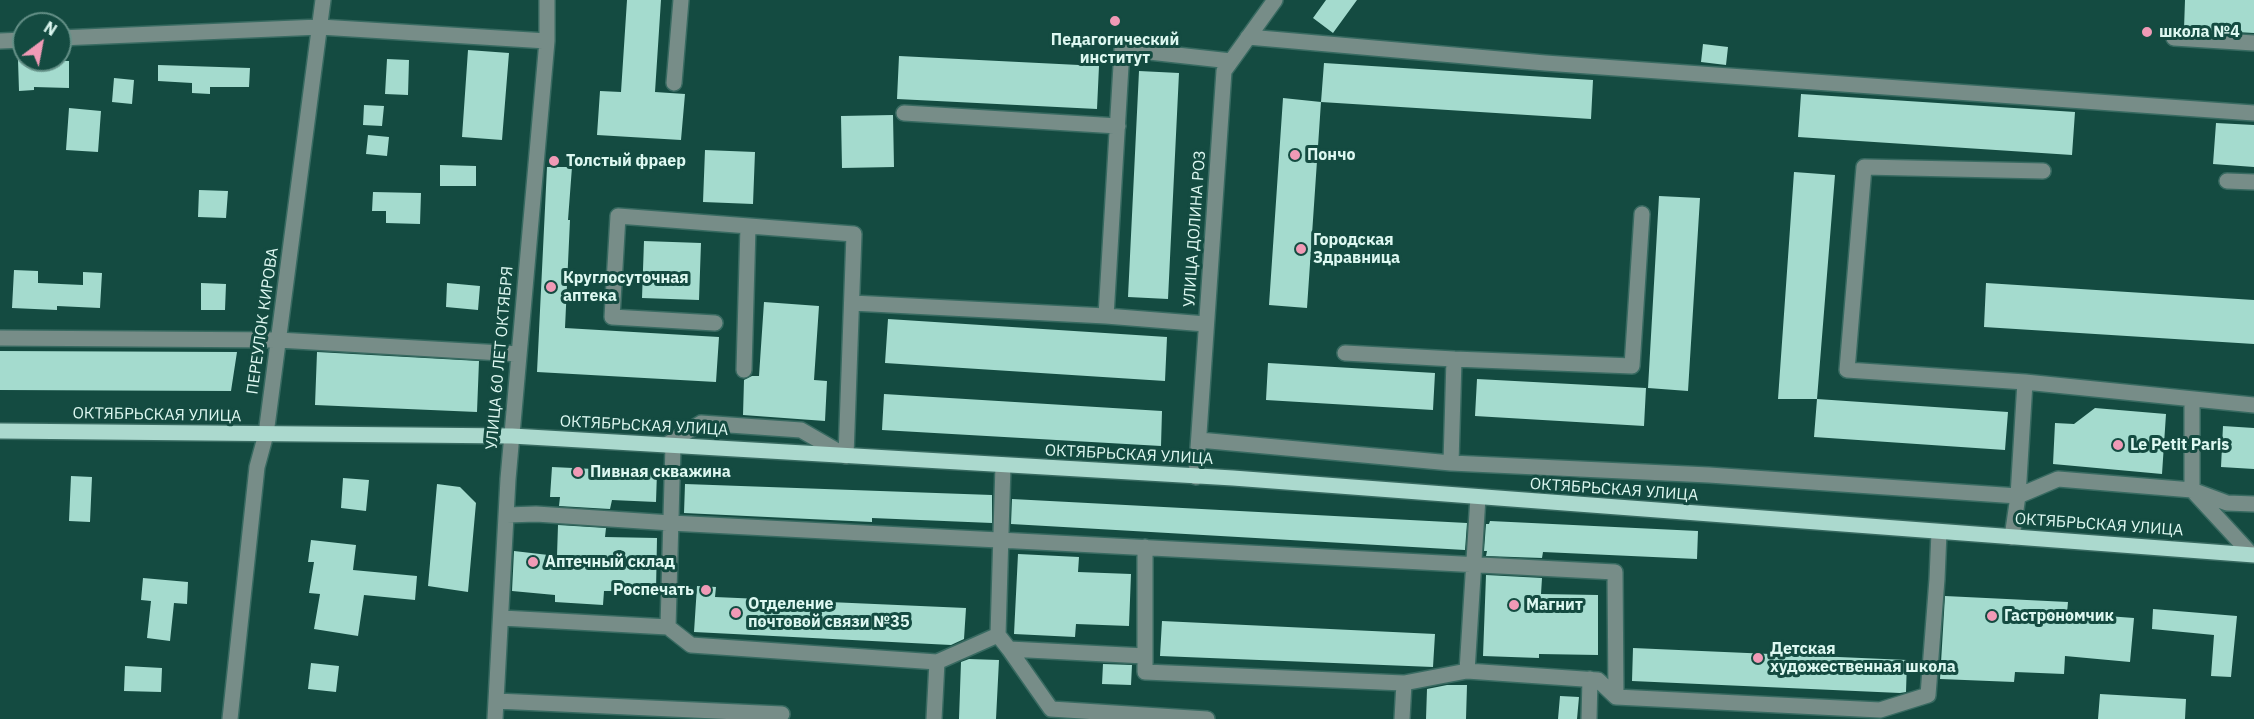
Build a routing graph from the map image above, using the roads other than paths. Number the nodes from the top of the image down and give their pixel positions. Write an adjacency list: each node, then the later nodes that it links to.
1 (323, 0): 5 (street, ПЕРЕУЛОК КИРОВА)
2 (547, 0): 9 (street, УЛИЦА 60 ЛЕТ ОКТЯБРЯ)
3 (681, 0): 12 (street)
4 (1275, 0): 7 (street, УЛИЦА ДОЛИНА РОЗ)
5 (320, 27): 6 (street); 9 (street); 26 (street, ПЕРЕУЛОК КИРОВА)
6 (72, 37)
7 (1248, 38): 11 (street, УЛИЦА ДОЛИНА РОЗ); 14 (street)
8 (2174, 38): 10 (street)
9 (547, 41): 28 (street, УЛИЦА 60 ЛЕТ ОКТЯБРЯ)
10 (2254, 43)
11 (1231, 61): 15 (street); 24 (street, УЛИЦА ДОЛИНА РОЗ)
12 (674, 82)
13 (904, 113): 15 (street)
14 (2254, 113)
15 (1118, 126): 22 (street)
16 (2043, 171): 31 (street)
17 (2227, 181): 18 (street)
18 (2254, 182)
19 (1642, 214): 29 (street)
20 (748, 226): 21 (street); 23 (street); 30 (street)
21 (852, 303): 22 (street); 39 (street)
22 (1106, 316): 24 (street)
23 (716, 323)
24 (1206, 324): 37 (street, УЛИЦА ДОЛИНА РОЗ)
25 (0, 338): 26 (street)
26 (278, 340): 28 (street); 35 (street, ПЕРЕУЛОК КИРОВА)
27 (1345, 353): 29 (street)
28 (519, 354): 36 (street, УЛИЦА 60 ЛЕТ ОКТЯБРЯ)
29 (1454, 359): 40 (street)
30 (744, 370)
31 (2025, 382): 32 (street); 44 (street)
32 (2192, 399): 33 (street); 43 (street)
33 (2254, 405)
34 (0, 431): 35 (main road, ОКТЯБРЬСКАЯ УЛИЦА)
35 (266, 434): 36 (main road, ОКТЯБРЬСКАЯ УЛИЦА); 67 (street, ПЕРЕУЛОК КИРОВА)
36 (512, 435): 38 (main road, ОКТЯБРЬСКАЯ УЛИЦА); 47 (street, УЛИЦА 60 ЛЕТ ОКТЯБРЯ)
37 (1199, 440): 40 (street); 42 (street, УЛИЦА ДОЛИНА РОЗ)
38 (670, 445): 39 (main road, ОКТЯБРЬСКАЯ УЛИЦА); 39 (street); 48 (street)
39 (846, 456): 41 (main road, ОКТЯБРЬСКАЯ УЛИЦА)
40 (1451, 463): 44 (street)
41 (1003, 465): 42 (main road, ОКТЯБРЬСКАЯ УЛИЦА); 51 (street)
42 (1196, 477): 45 (main road, ОКТЯБРЬСКАЯ УЛИЦА)
43 (2192, 490): 44 (street); 46 (street); 53 (street)
44 (2018, 496): 50 (street)
45 (1478, 498): 49 (main road, ОКТЯБРЬСКАЯ УЛИЦА); 54 (street)
46 (2254, 504)
47 (507, 515): 48 (street); 55 (street, УЛИЦА 60 ЛЕТ ОКТЯБРЯ)
48 (671, 523): 51 (street); 56 (street)
49 (1939, 532): 50 (main road, ОКТЯБРЬСКАЯ УЛИЦА); 64 (street)
50 (2012, 537): 53 (main road, ОКТЯБРЬСКАЯ УЛИЦА)
51 (1001, 540): 52 (street); 57 (street)
52 (1145, 547): 54 (street); 59 (street)
53 (2253, 555)
54 (1474, 564): 61 (street); 64 (street)
55 (502, 618): 56 (street); 65 (street, УЛИЦА 60 ЛЕТ ОКТЯБРЯ)
56 (668, 627): 60 (street)
57 (998, 635): 58 (street); 60 (street)
58 (1009, 649): 59 (street); 70 (street)
59 (1146, 656): 63 (street)
60 (937, 662): 69 (street)
61 (1467, 671): 62 (street); 63 (street)
62 (1590, 679): 64 (street); 72 (street)
63 (1404, 683): 71 (street)
64 (1616, 697)
65 (496, 701): 66 (street); 68 (street, УЛИЦА 60 ЛЕТ ОКТЯБРЯ)
66 (782, 714)
67 (230, 719)
68 (495, 719)
69 (934, 719)
70 (1207, 719)
71 (1402, 719)
72 (1589, 719)

